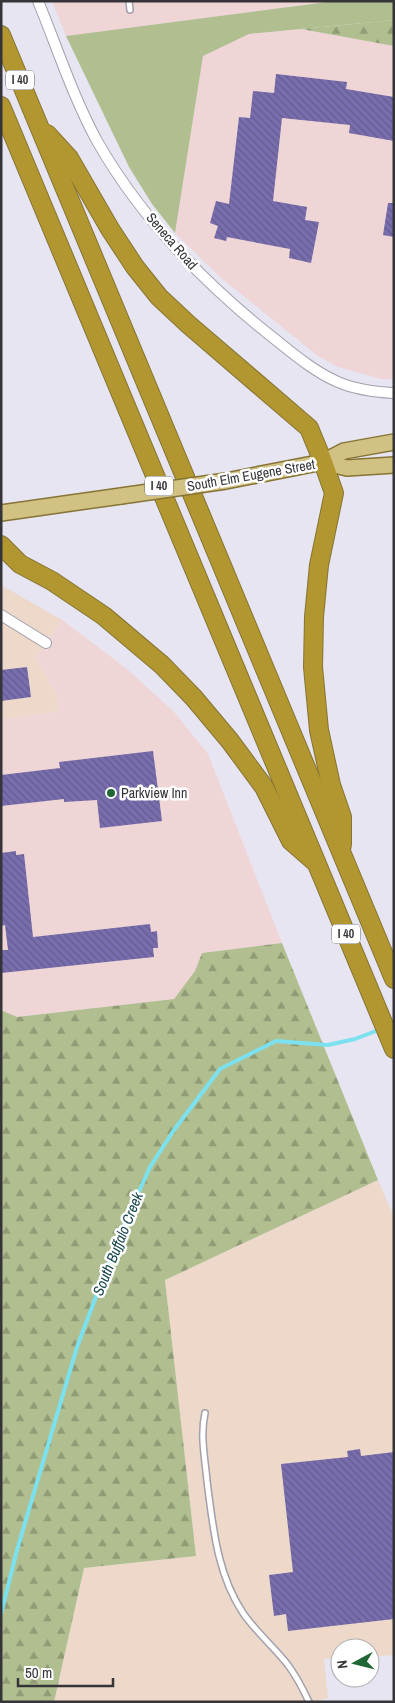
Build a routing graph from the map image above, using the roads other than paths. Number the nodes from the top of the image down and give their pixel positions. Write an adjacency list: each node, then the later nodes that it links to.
1 (38, 1): 7 (street, Seneca Road)
2 (128, 1): 3 (lane)
3 (130, 10)
4 (1, 35): 6 (highway, I 40)
5 (1, 106): 18 (highway, I 40)
6 (38, 125): 9 (highway); 17 (highway, I 40)
7 (394, 393)
8 (394, 442): 9 (main road, South Elm Eugene Street)
9 (323, 462): 10 (main road, South Elm Eugene Street); 11 (main road, South Elm Eugene Street, bridge); 17 (highway)
10 (394, 465)
11 (1, 513)
12 (1, 545): 14 (highway)
13 (1, 556): 14 (highway)
14 (20, 564): 18 (highway)
15 (1, 614): 16 (street)
16 (46, 643)
17 (342, 855): 19 (highway, I 40)
18 (318, 866): 20 (highway, I 40)
19 (394, 979)
20 (394, 1049)
21 (206, 1413): 22 (lane)
22 (309, 1702)

